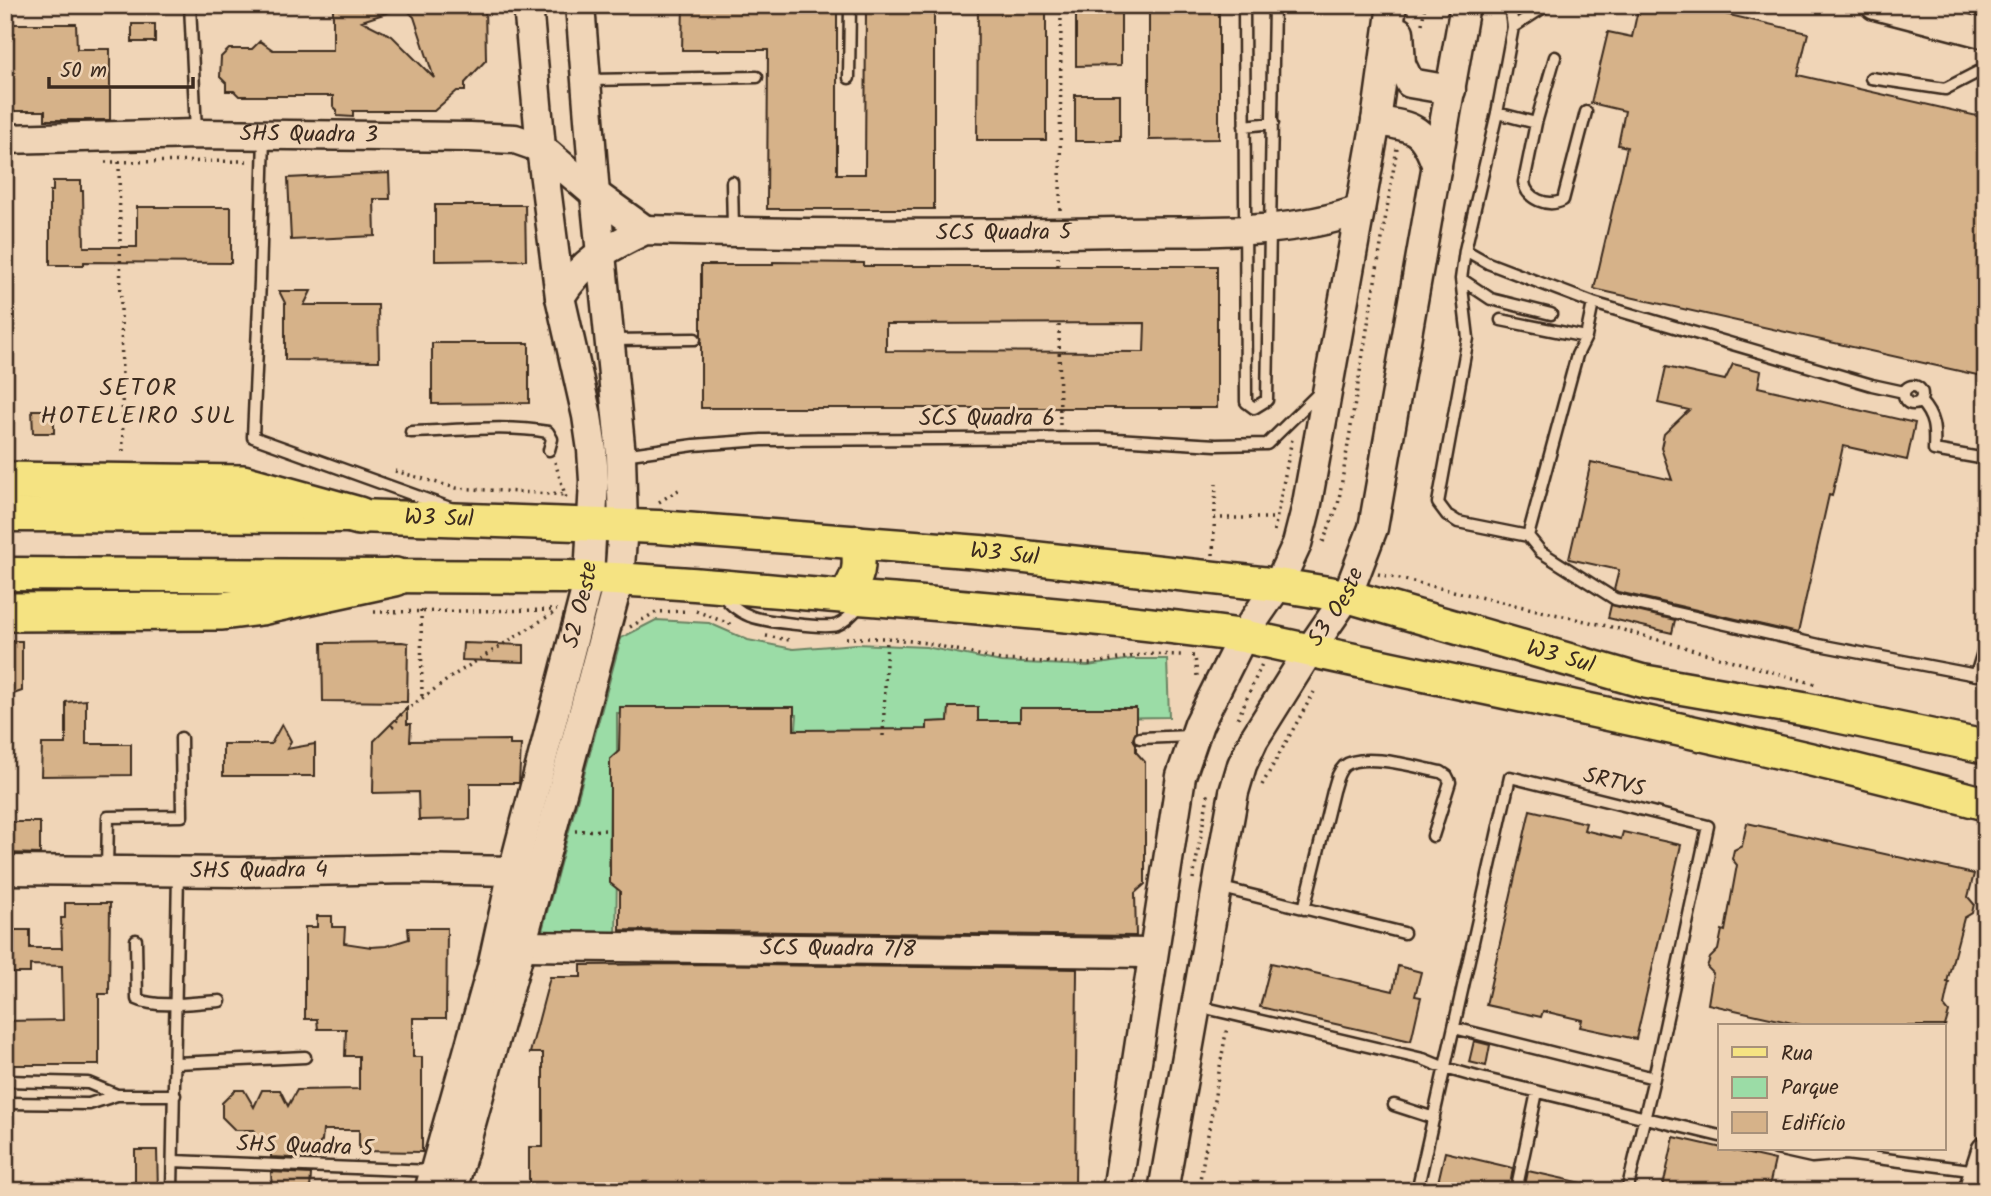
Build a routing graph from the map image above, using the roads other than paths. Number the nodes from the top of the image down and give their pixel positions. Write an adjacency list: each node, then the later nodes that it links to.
1 (190, 5): 27 (lane)
2 (528, 5): 30 (main road, S2 Oeste)
3 (580, 5): 19 (main road, S2 Oeste)
4 (850, 5): 17 (lane)
5 (1244, 5): 26 (lane)
6 (1274, 5): 24 (lane)
7 (1393, 5): 20 (main road); 23 (main road)
8 (1465, 5): 20 (main road, S3 Oeste)
9 (1510, 5): 12 (lane)
10 (1547, 5): 12 (lane)
11 (1875, 5): 13 (main road)
12 (1513, 27): 22 (lane)
13 (1986, 34)
14 (1555, 57): 25 (lane)
15 (1986, 72): 18 (lane)
16 (757, 77): 19 (lane)
17 (849, 78)
18 (1871, 78)
19 (586, 80): 33 (main road, S2 Oeste)
20 (1451, 90): 31 (main road, S3 Oeste)
21 (1586, 112): 25 (lane)
22 (1497, 113): 25 (lane); 38 (lane)
23 (1376, 121): 31 (main road); 34 (main road)
24 (1273, 123): 26 (lane); 35 (lane)
25 (1536, 123)
26 (1244, 125): 35 (lane)
27 (196, 134): 28 (main road, SHS Quadra 3); 29 (main road, SHS Quadra 3)
28 (5, 139)
29 (264, 148): 30 (main road, SHS Quadra 3); 57 (lane)
30 (541, 148): 33 (main road, SHS Quadra 3); 41 (main road, S2 Oeste)
31 (1437, 167): 63 (main road, S3 Oeste)
32 (732, 182): 37 (lane)
33 (595, 194): 36 (main road); 39 (main road, S2 Oeste)
34 (1360, 210): 35 (main road, SCS Quadra 5); 48 (main road)
35 (1258, 229): 35 (lane); 37 (main road, SCS Quadra 5)
36 (645, 230): 37 (main road, SCS Quadra 5); 39 (main road, SCS Quadra 5)
37 (733, 232)
38 (1465, 250): 40 (lane); 42 (lane)
39 (602, 251): 41 (main road, SCS Quadra 5); 47 (main road, S2 Oeste)
40 (1461, 279): 43 (lane); 58 (lane)
41 (560, 297): 56 (main road, S2 Oeste)
42 (1593, 303): 45 (lane); 52 (lane)
43 (1551, 314)
44 (1501, 320): 45 (lane)
45 (1586, 337): 58 (lane)
46 (695, 339): 47 (lane)
47 (610, 340): 51 (main road, S2 Oeste)
48 (1329, 384): 51 (lane, SCS Quadra 6); 64 (main road)
49 (411, 432): 50 (lane)
50 (549, 450)
51 (621, 455): 56 (main road, S2 Oeste)
52 (1986, 459)
53 (5, 481): 55 (highway)
54 (5, 515): 55 (main road, W3 Sul)
55 (359, 516): 57 (main road, W3 Sul)
56 (588, 518): 57 (main road, W3 Sul); 59 (main road, W3 Sul); 62 (main road, S2 Oeste)
57 (485, 520)
58 (1528, 536): 68 (lane)
59 (857, 542): 64 (main road, W3 Sul); 65 (main road)
60 (5, 574): 61 (main road, W3 Sul)
61 (395, 577): 62 (main road, W3 Sul); 66 (highway)
62 (591, 578): 65 (main road, W3 Sul); 80 (main road, S2 Oeste); 86 (main road, S2 Oeste)
63 (1353, 583): 64 (main road, W3 Sul); 69 (main road, S3 Oeste); 70 (main road, W3 Sul)
64 (1278, 585): 67 (main road)
65 (856, 597): 67 (main road, W3 Sul)
66 (5, 611)
67 (1243, 636): 69 (main road, W3 Sul); 71 (main road)
68 (1986, 642)
69 (1309, 651): 74 (main road, W3 Sul); 82 (main road, S3 Oeste)
70 (1803, 709): 74 (main road); 75 (main road, W3 Sul)
71 (1195, 736): 73 (lane); 87 (main road)
72 (181, 738): 79 (lane)
73 (1140, 738)
74 (1722, 739): 76 (main road, W3 Sul)
75 (1986, 747)
76 (1985, 802)
77 (1433, 836): 83 (lane)
78 (5, 870): 79 (main road, SHS Quadra 4)
79 (107, 870): 81 (main road, SHS Quadra 4)
80 (513, 871): 81 (main road, SHS Quadra 4); 108 (main road, S2 Oeste)
81 (178, 872): 89 (lane)
82 (1218, 887): 83 (lane); 90 (main road, S3 Oeste)
83 (1304, 909): 84 (lane)
84 (1404, 933)
85 (136, 940): 89 (lane)
86 (521, 946): 87 (main road, SCS Quadra 7/8); 108 (main road, S2 Oeste)
87 (1153, 953): 110 (main road)
88 (220, 1001): 89 (lane)
89 (176, 1003): 93 (lane)
90 (1197, 1006): 94 (lane); 111 (main road, S3 Oeste)
91 (1454, 1028): 94 (lane, SRTVS); 95 (lane); 95 (lane, SRTVS)
92 (305, 1057): 93 (lane)
93 (176, 1063): 99 (lane)
94 (1445, 1068): 97 (lane); 102 (lane, SRTVS)
95 (1654, 1078): 103 (lane, SRTVS)
96 (5, 1082): 98 (lane)
97 (1537, 1092): 103 (lane); 113 (lane)
98 (117, 1095): 99 (lane); 100 (lane)
99 (175, 1095): 106 (lane)
100 (5, 1103)
101 (1394, 1105): 102 (lane)
102 (1434, 1118): 112 (lane, SRTVS)
103 (1643, 1118): 104 (lane); 114 (lane, SRTVS)
104 (1718, 1136)
105 (1780, 1150): 107 (lane)
106 (173, 1161): 108 (lane, SHS Quadra 5); 109 (lane)
107 (1979, 1171)
108 (439, 1184)
109 (172, 1191)
110 (1117, 1191)
111 (1163, 1191)
112 (1417, 1191)
113 (1516, 1191)
114 (1627, 1191)

